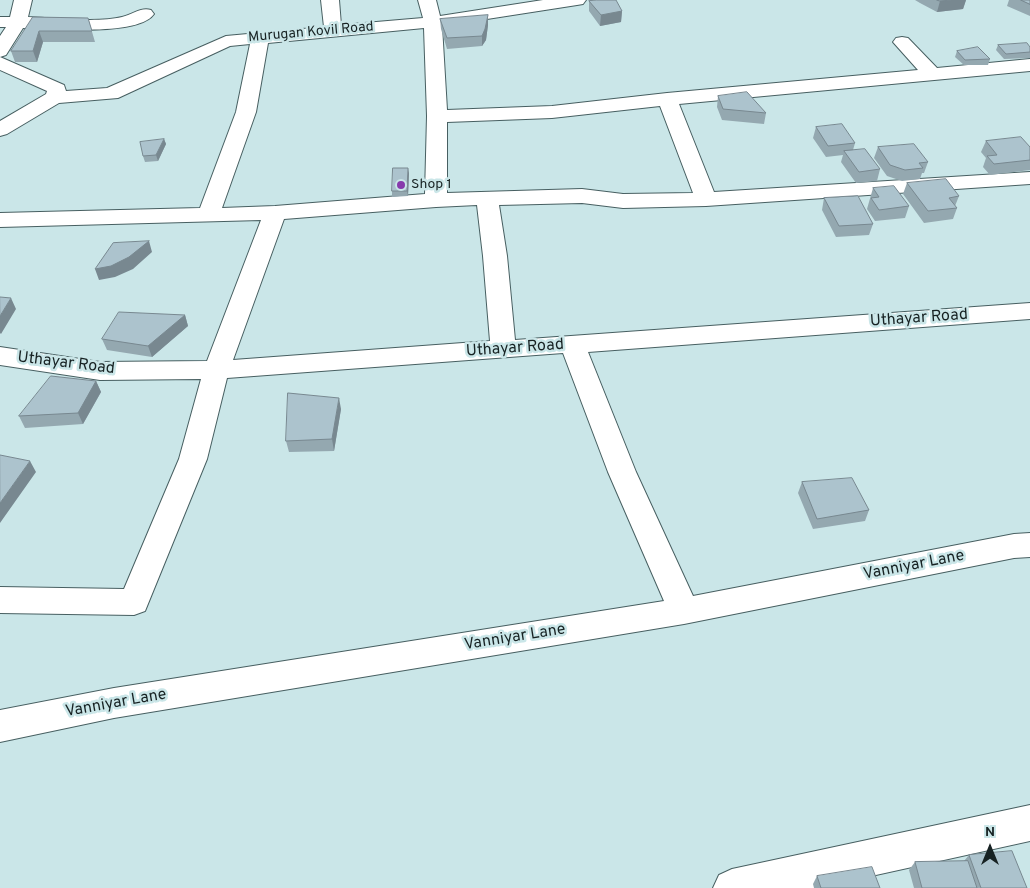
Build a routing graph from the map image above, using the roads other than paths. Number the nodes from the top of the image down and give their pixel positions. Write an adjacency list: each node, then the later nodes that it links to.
1 (23, 0): 7 (street)
2 (330, 0): 9 (street)
3 (427, 0): 8 (street)
4 (577, 0): 8 (street, Murugan Kovil Road)
5 (145, 14): 7 (street)
6 (0, 22): 7 (street)
7 (18, 22): 12 (street)
8 (433, 22): 9 (street, Murugan Kovil Road); 18 (street)
9 (333, 31): 10 (street, Murugan Kovil Road)
10 (260, 37): 16 (street, Murugan Kovil Road); 25 (street)
11 (902, 42): 15 (street)
12 (0, 51)
13 (0, 63): 16 (street)
14 (1030, 65): 15 (street)
15 (932, 74): 17 (street)
16 (55, 97): 19 (street)
17 (667, 99): 18 (street); 22 (street)
18 (437, 116): 23 (street)
19 (0, 130)
20 (1030, 178): 22 (street)
21 (487, 199): 22 (street); 23 (street); 29 (street)
22 (706, 199)
23 (436, 200): 24 (street)
24 (274, 213): 25 (street); 31 (street)
25 (208, 216): 26 (street)
26 (0, 220)
27 (1030, 311): 28 (street, Uthayar Road)
28 (572, 344): 29 (street, Uthayar Road); 34 (street)
29 (504, 350): 31 (street, Uthayar Road)
30 (0, 356): 31 (street, Uthayar Road)
31 (216, 370): 33 (street)
32 (1030, 545): 34 (street, Vanniyar Lane)
33 (0, 600)
34 (684, 611): 35 (street, Vanniyar Lane)
35 (0, 726)
36 (1030, 822): 37 (street)
37 (732, 888)

